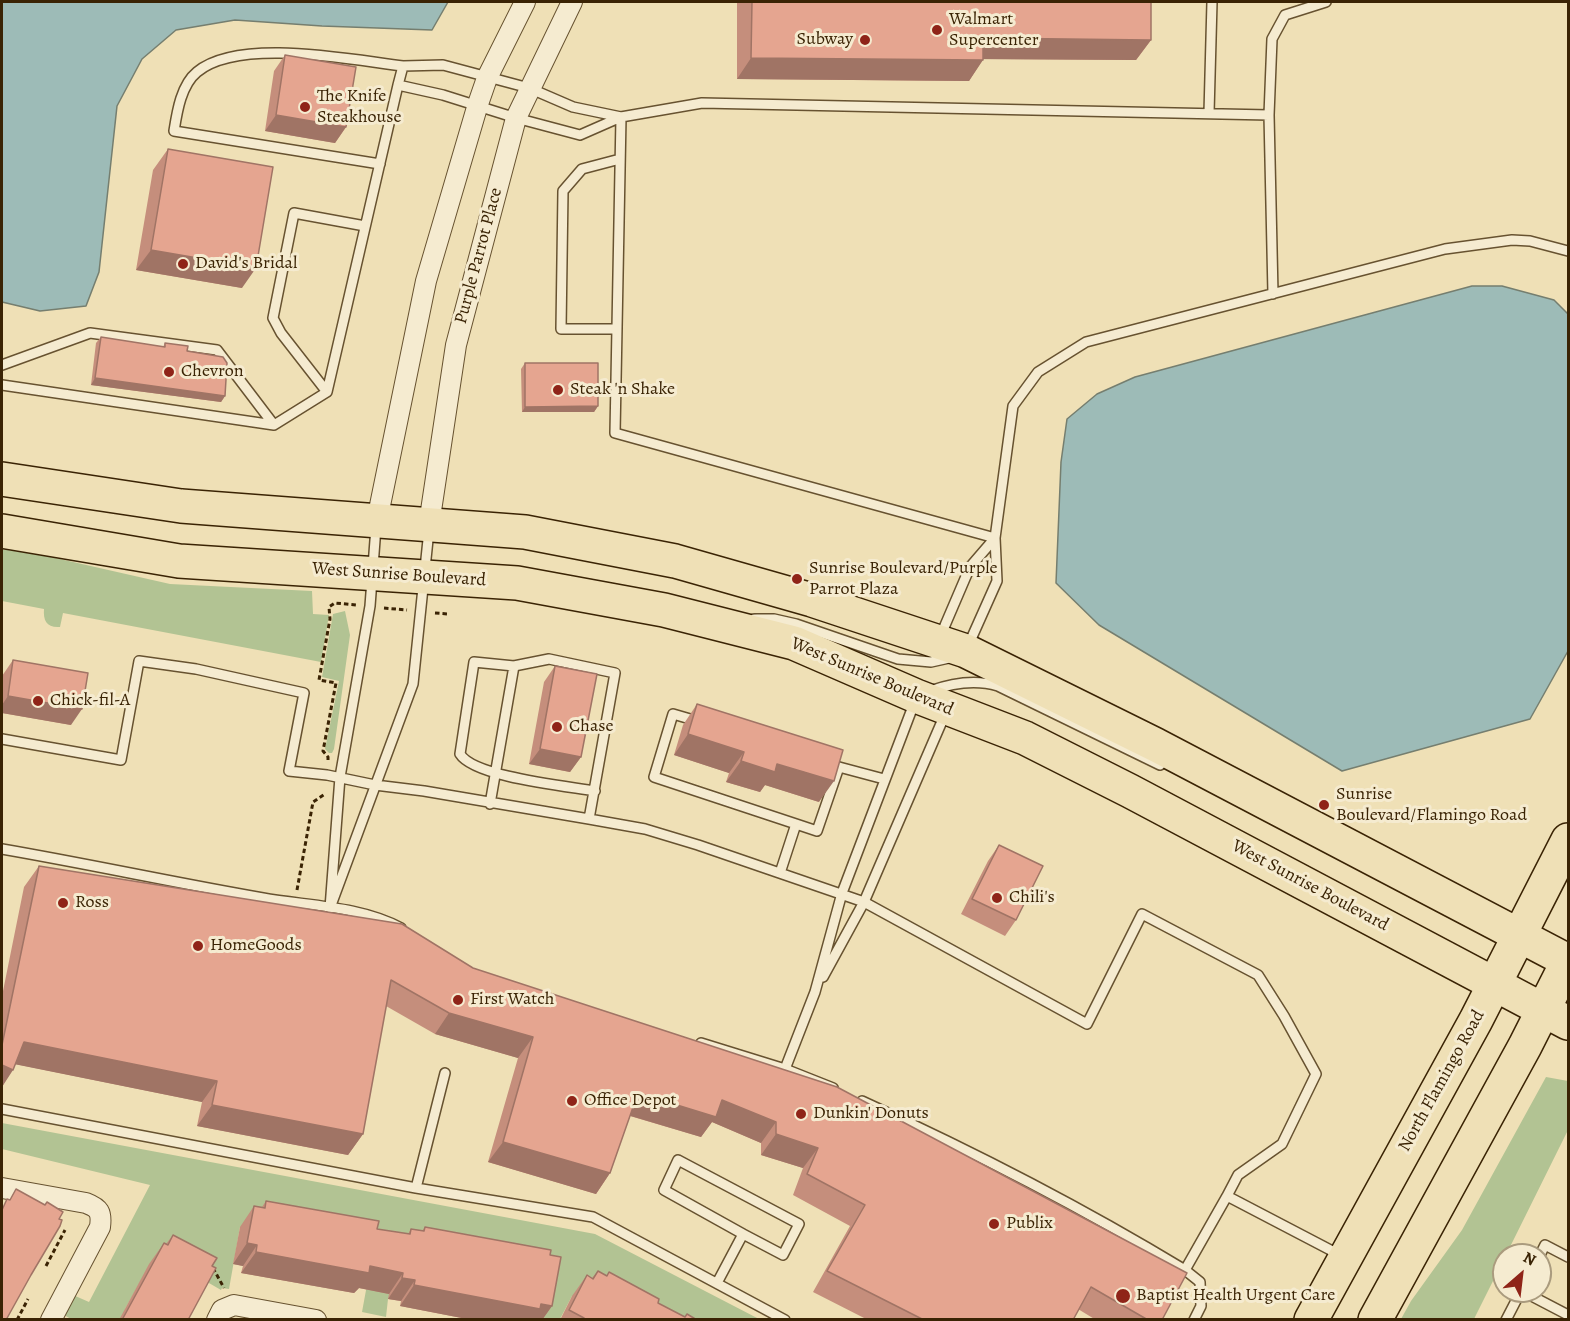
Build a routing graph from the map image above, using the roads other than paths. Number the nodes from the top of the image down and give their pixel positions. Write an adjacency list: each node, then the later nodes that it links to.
1 (525, 2): 6 (street)
2 (572, 2): 8 (street, Purple Parrot Place)
3 (1212, 2): 10 (lane)
4 (1326, 2): 11 (lane)
5 (404, 66): 6 (lane); 7 (lane); 15 (lane)
6 (487, 78): 8 (lane); 9 (street)
7 (398, 85): 9 (lane); 15 (lane)
8 (529, 88): 12 (lane); 13 (street, Purple Parrot Place)
9 (478, 104): 13 (lane); 25 (street)
10 (1209, 113): 11 (lane); 12 (lane)
11 (1269, 115): 18 (lane)
12 (621, 117): 13 (lane); 14 (lane)
13 (516, 118): 26 (street, Purple Parrot Place)
14 (620, 159): 19 (lane); 19 (lane)
15 (380, 164): 16 (lane)
16 (366, 226): 22 (lane); 22 (lane)
17 (1569, 251): 18 (lane)
18 (1273, 294): 28 (lane)
19 (617, 329): 28 (lane)
20 (2, 365): 23 (lane)
21 (2, 385): 23 (lane)
22 (327, 393): 23 (lane)
23 (274, 425)
24 (2, 479): 25 (highway)
25 (376, 520): 26 (highway); 29 (lane)
26 (429, 524): 30 (lane); 32 (highway)
27 (2, 531): 29 (highway, West Sunrise Boulevard)
28 (995, 538): 32 (lane); 32 (lane)
29 (373, 573): 30 (highway, West Sunrise Boulevard); 42 (lane)
30 (424, 577): 31 (highway, West Sunrise Boulevard); 44 (lane)
31 (721, 624): 32 (lane); 34 (highway, West Sunrise Boulevard)
32 (952, 646): 56 (highway)
33 (514, 666): 41 (lane); 41 (lane); 45 (lane)
34 (916, 696): 35 (highway, West Sunrise Boulevard); 40 (lane); 43 (lane)
35 (947, 708): 53 (lane); 58 (highway, West Sunrise Boulevard)
36 (706, 724): 48 (lane)
37 (2, 739): 42 (lane)
38 (817, 760): 39 (lane)
39 (839, 767): 43 (lane); 48 (lane)
40 (1166, 768)
41 (495, 773): 45 (lane); 46 (lane)
42 (340, 777): 44 (lane); 54 (lane)
43 (884, 779): 52 (lane)
44 (375, 785): 46 (lane); 54 (lane)
45 (595, 791): 47 (lane)
46 (489, 804): 47 (lane)
47 (589, 819): 51 (lane)
48 (796, 824): 51 (lane)
49 (1569, 840): 56 (highway, North Flamingo Road)
50 (2, 849): 54 (lane)
51 (780, 873): 52 (lane)
52 (842, 893): 53 (lane); 59 (lane)
53 (864, 902): 59 (lane); 69 (lane)
54 (330, 908): 55 (lane)
55 (413, 934)
56 (1520, 934): 57 (highway); 58 (highway, North Flamingo Road)
57 (1569, 961): 60 (highway)
58 (1494, 983): 60 (highway, West Sunrise Boulevard); 72 (highway, North Flamingo Road)
59 (815, 992): 62 (lane)
60 (1556, 1016): 86 (highway)
61 (693, 1041): 62 (lane)
62 (785, 1069): 64 (lane)
63 (445, 1073): 68 (lane)
64 (837, 1090)
65 (857, 1099): 74 (lane)
66 (2, 1108): 68 (lane)
67 (2, 1188): 80 (street)
68 (416, 1188): 75 (lane)
69 (1227, 1196): 72 (lane); 74 (lane)
70 (743, 1234): 70 (lane); 75 (lane)
71 (1552, 1248): 73 (lane)
72 (1345, 1257): 85 (highway, North Flamingo Road)
73 (1569, 1257)
74 (1185, 1270): 84 (lane)
75 (717, 1283): 83 (lane)
76 (1515, 1303): 87 (lane)
77 (1546, 1303): 78 (lane)
78 (1569, 1315)
79 (290, 1318): 81 (street); 82 (street)
80 (51, 1320)
81 (217, 1320)
82 (316, 1320)
83 (785, 1320)
84 (1194, 1320)
85 (1311, 1320)
86 (1375, 1320)
87 (1506, 1320)

